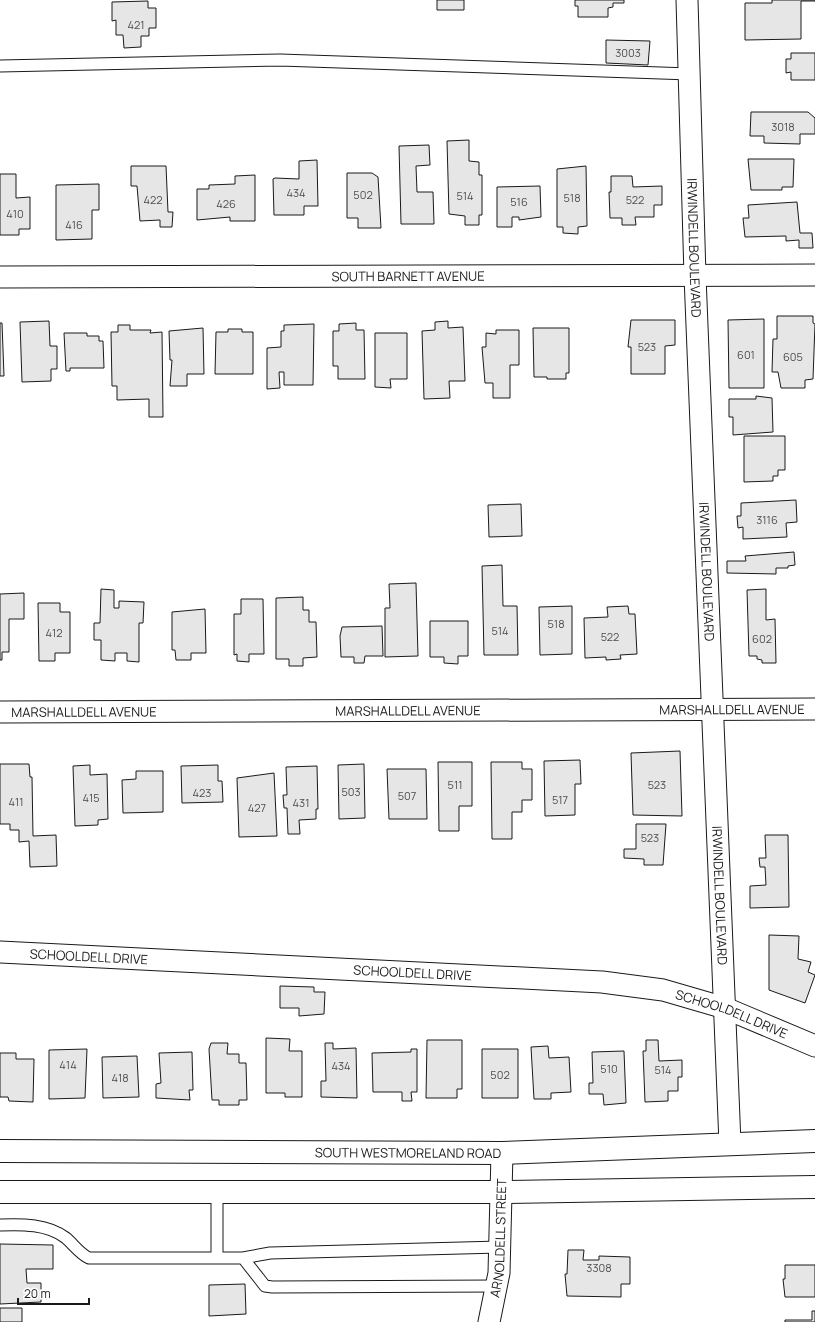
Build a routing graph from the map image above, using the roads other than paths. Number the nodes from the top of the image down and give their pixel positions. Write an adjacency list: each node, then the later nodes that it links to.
1 (687, 0): 3 (street, IRWINDELL BOULEVARD)
2 (0, 66): 3 (lane)
3 (690, 74): 5 (street, IRWINDELL BOULEVARD)
4 (815, 275): 5 (street, SOUTH BARNETT AVENUE)
5 (695, 276): 6 (street, SOUTH BARNETT AVENUE); 7 (street, IRWINDELL BOULEVARD)
6 (0, 277)
7 (712, 709): 8 (street, MARSHALLDELL AVENUE); 9 (street, MARSHALLDELL AVENUE); 11 (street, IRWINDELL BOULEVARD)
8 (815, 709)
9 (0, 712)
10 (0, 952): 11 (street, SCHOOLDELL DRIVE)
11 (725, 1008): 12 (street, SCHOOLDELL DRIVE); 14 (street, IRWINDELL BOULEVARD)
12 (815, 1046)
13 (815, 1141): 14 (main road, SOUTH WESTMORELAND ROAD)
14 (730, 1144): 16 (main road, SOUTH WESTMORELAND ROAD)
15 (0, 1151): 16 (main road, SOUTH WESTMORELAND ROAD)
16 (502, 1152): 20 (street, ARNOLDELL STREET)
17 (815, 1187): 20 (main road)
18 (0, 1192): 19 (main road)
19 (217, 1192): 20 (main road); 23 (lane)
20 (502, 1192): 22 (street, ARNOLDELL STREET)
21 (0, 1225): 23 (lane)
22 (500, 1247): 24 (lane); 25 (street, ARNOLDELL STREET)
23 (217, 1258): 24 (lane)
24 (243, 1258): 25 (lane)
25 (496, 1286): 26 (street, ARNOLDELL STREET)
26 (489, 1322)

